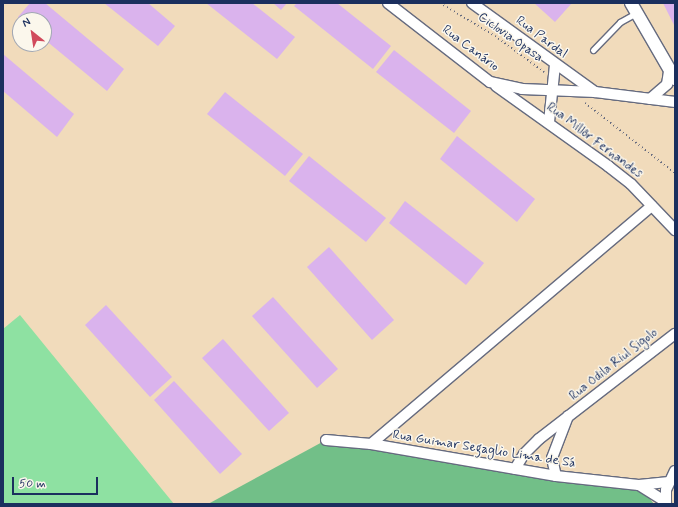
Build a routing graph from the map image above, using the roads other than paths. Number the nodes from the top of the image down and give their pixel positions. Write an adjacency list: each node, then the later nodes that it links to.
1 (388, 3): 7 (street, Rua Canário)
2 (472, 3): 5 (street, Rua Pardal)
3 (634, 8): 4 (lane); 6 (street)
4 (593, 50)
5 (555, 65): 8 (street); 9 (street, Rua Pardal)
6 (672, 75): 10 (street)
7 (490, 82): 8 (street, Rua Canário); 12 (street, Rua Millôr Fernandes)
8 (553, 92): 9 (street, Rua Canário); 12 (street)
9 (595, 92): 10 (street, Rua Canário)
10 (650, 99): 11 (street, Rua Canário)
11 (675, 102)
12 (549, 122): 13 (street, Rua Millôr Fernandes)
13 (652, 206): 14 (street, Rua Millôr Fernandes); 18 (street)
14 (675, 230)
15 (675, 334): 16 (street, Rua Odila Riul Sigolo)
16 (568, 416): 19 (street, Rua Odila Riul Sigolo); 21 (street, Rua Odila Riul Sigolo)
17 (326, 440): 18 (street, Rua Guimar Segaglio Lima de Sá)
18 (370, 444): 19 (street, Rua Guimar Segaglio Lima de Sá)
19 (516, 469): 21 (street, Rua Guimar Segaglio Lima de Sá)
20 (675, 471): 22 (street)
21 (556, 476): 23 (street, Rua Guimar Segaglio Lima de Sá)
22 (669, 482): 23 (street, Rua Guimar Segaglio Lima de Sá); 24 (street)
23 (638, 485): 24 (street, Rua Guimar Segaglio Lima de Sá)
24 (666, 503)

